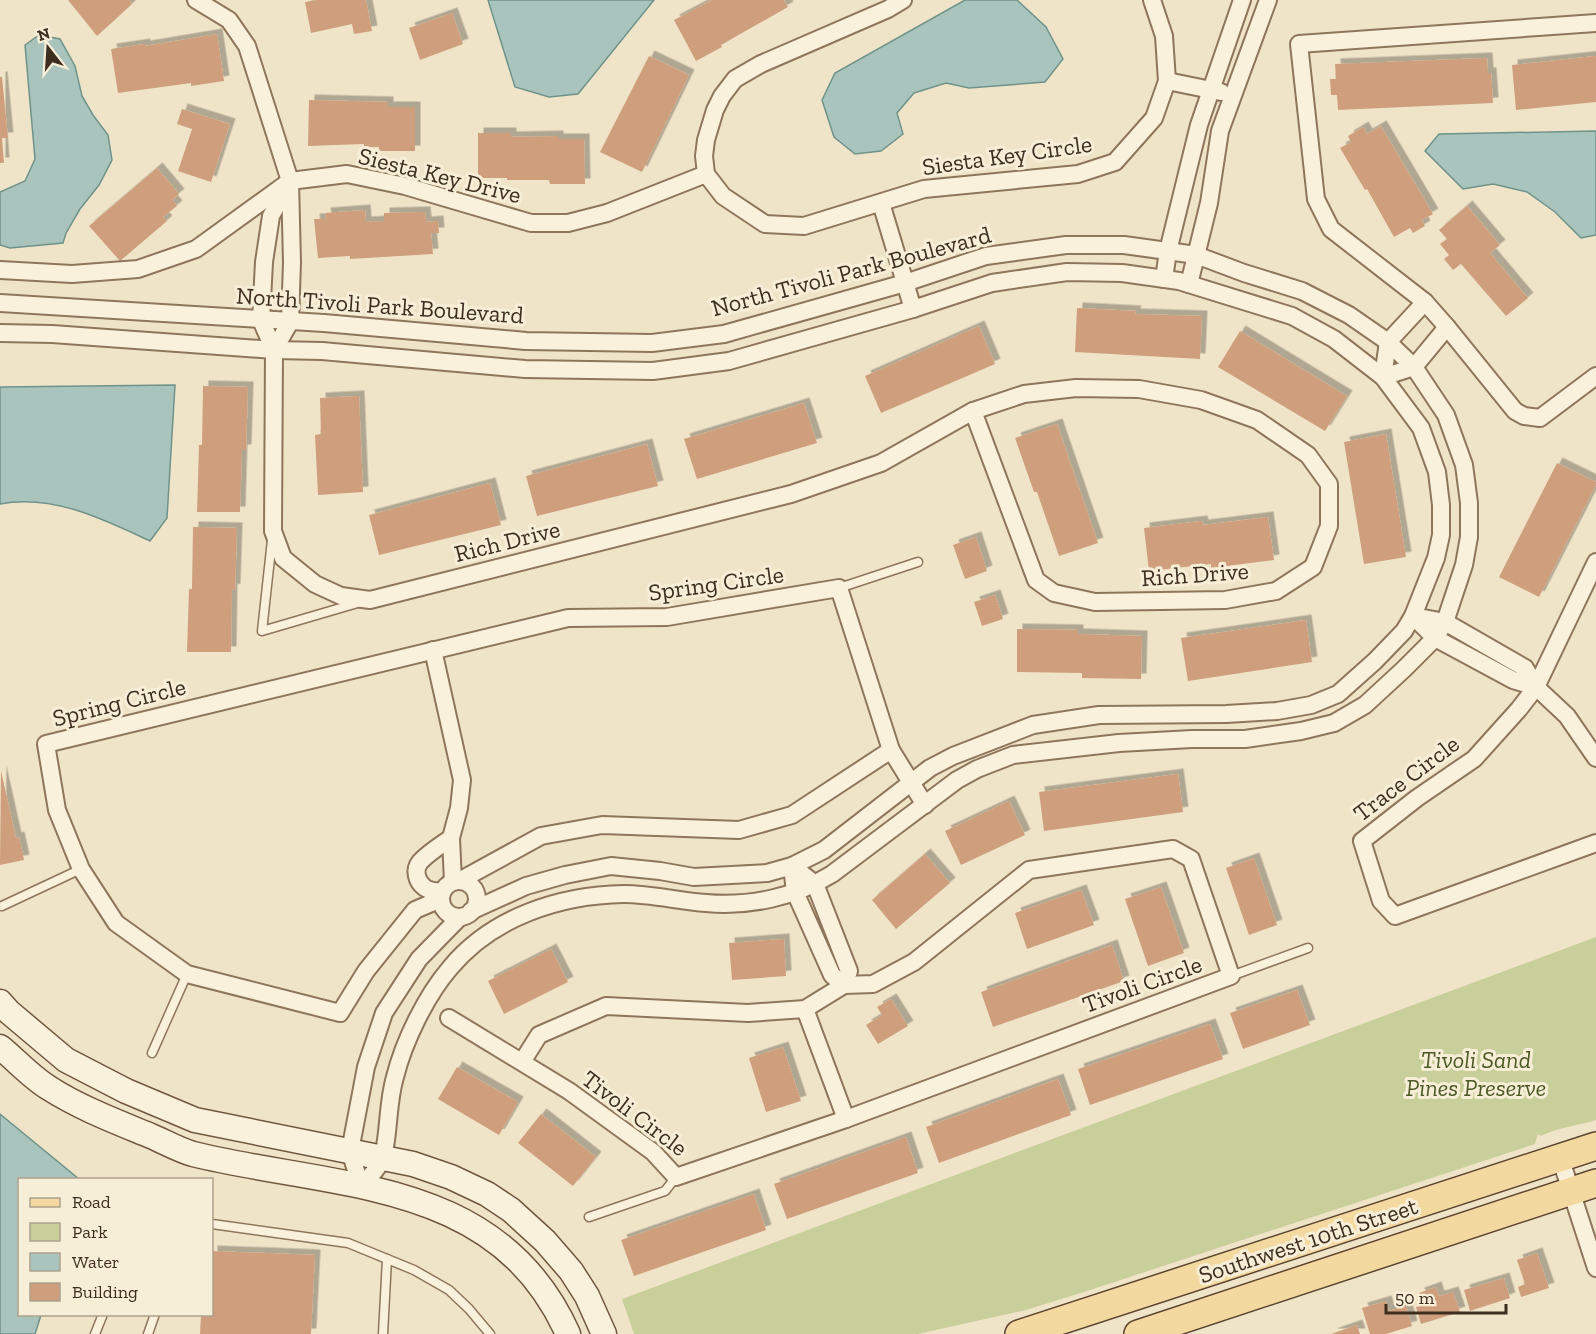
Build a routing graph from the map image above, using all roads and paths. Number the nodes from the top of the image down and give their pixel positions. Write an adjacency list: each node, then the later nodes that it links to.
1 (196, 0): 11 (street)
2 (903, 0): 10 (street)
3 (1152, 0): 7 (street, Siesta Key Circle)
4 (1242, 0): 8 (street)
5 (1269, 0): 9 (street)
6 (1596, 23): 19 (street)
7 (1167, 81): 8 (street); 12 (street, Siesta Key Circle)
8 (1211, 89): 9 (street); 13 (street)
9 (1232, 96): 14 (street)
10 (706, 174): 11 (street, Siesta Key Drive); 12 (street, Siesta Key Circle)
11 (290, 181): 15 (street, Siesta Key Drive); 24 (street); 25 (street)
12 (881, 203): 17 (street)
13 (1168, 251): 14 (street, North Tivoli Park Boulevard); 16 (street); 17 (street, North Tivoli Park Boulevard)
14 (1196, 255): 18 (street); 31 (street, North Tivoli Park Boulevard)
15 (0, 270)
16 (1164, 279): 18 (street, North Tivoli Park Boulevard); 22 (street, North Tivoli Park Boulevard)
17 (904, 283): 22 (street); 30 (street, North Tivoli Park Boulevard)
18 (1189, 284): 36 (street, North Tivoli Park Boulevard)
19 (1425, 302): 26 (street); 31 (street)
20 (0, 303): 21 (street, North Tivoli Park Boulevard)
21 (22, 304): 23 (street, North Tivoli Park Boulevard); 28 (street)
22 (913, 309): 34 (street, North Tivoli Park Boulevard)
23 (141, 312): 24 (street, North Tivoli Park Boulevard); 29 (street)
24 (261, 320): 25 (street, North Tivoli Park Boulevard); 32 (street)
25 (290, 322): 30 (street, North Tivoli Park Boulevard); 32 (street, Rich Drive)
26 (1447, 327): 33 (street); 35 (street)
27 (0, 333): 28 (street, North Tivoli Park Boulevard)
28 (21, 333): 29 (street, North Tivoli Park Boulevard)
29 (139, 340): 32 (street, North Tivoli Park Boulevard)
30 (549, 341): 34 (street)
31 (1388, 342): 33 (street, North Tivoli Park Boulevard); 36 (street)
32 (274, 350): 34 (street, North Tivoli Park Boulevard); 38 (street, Rich Drive)
33 (1414, 367): 36 (street); 44 (street, North Tivoli Park Boulevard)
34 (549, 369)
35 (1596, 376)
36 (1383, 377): 43 (street, North Tivoli Park Boulevard)
37 (973, 411): 37 (street, Rich Drive); 42 (street, Rich Drive)
38 (273, 531): 42 (street, Rich Drive); 42 (lane)
39 (918, 562): 41 (lane)
40 (1596, 562): 47 (street, Trace Circle)
41 (839, 588): 46 (street, Spring Circle); 48 (street)
42 (370, 600)
43 (1413, 616): 44 (street); 45 (street); 50 (street, North Tivoli Park Boulevard)
44 (1445, 622): 45 (street, North Tivoli Park Boulevard); 47 (street)
45 (1436, 638): 47 (street); 51 (street, North Tivoli Park Boulevard)
46 (433, 650): 52 (street); 55 (street, Spring Circle)
47 (1536, 687): 49 (street); 53 (street, Trace Circle)
48 (891, 750): 50 (street); 57 (street, Spring Circle)
49 (1596, 758)
50 (911, 783): 51 (street); 54 (street, North Tivoli Park Boulevard)
51 (925, 806): 56 (street, North Tivoli Park Boulevard)
52 (451, 838): 57 (street); 57 (street)
53 (1596, 843)
54 (792, 866): 56 (street); 58 (street); 60 (street, North Tivoli Park Boulevard)
55 (81, 869): 59 (lane); 63 (street, Spring Circle)
56 (815, 884): 58 (street, North Tivoli Park Boulevard); 65 (street)
57 (449, 889): 60 (street); 60 (street); 63 (street, Spring Circle)
58 (795, 892): 61 (street, North Tivoli Park Boulevard); 65 (street)
59 (2, 906)
60 (466, 914): 61 (street); 74 (street)
61 (483, 937): 75 (street, North Tivoli Park Boulevard)
62 (1308, 948): 64 (lane)
63 (187, 974): 70 (lane)
64 (1231, 976): 65 (street, Tivoli Circle); 72 (street, Tivoli Circle)
65 (844, 985): 67 (street, Tivoli Circle)
66 (0, 1002): 74 (street)
67 (805, 1009): 71 (street, Tivoli Circle); 72 (street)
68 (449, 1018): 71 (street, Tivoli Circle)
69 (0, 1047): 79 (street)
70 (153, 1053)
71 (522, 1062): 77 (street, Tivoli Circle)
72 (846, 1119): 77 (street, Tivoli Circle)
73 (1596, 1146): 76 (main road, Southwest 10th Street)
74 (350, 1150): 75 (street); 79 (street)
75 (383, 1158): 79 (street); 92 (street)
76 (1560, 1158): 80 (street); 93 (main road, Southwest 10th Street)
77 (676, 1177): 81 (lane)
78 (1596, 1183): 80 (main road, Southwest 10th Street)
79 (361, 1186): 91 (street)
80 (1571, 1192): 84 (street); 94 (main road, Southwest 10th Street)
81 (589, 1217)
82 (213, 1224): 83 (lane)
83 (387, 1259): 89 (lane); 90 (lane)
84 (1596, 1268)
85 (102, 1316): 87 (lane)
86 (154, 1316): 88 (lane)
87 (96, 1334)
88 (148, 1334)
89 (383, 1334)
90 (490, 1334)
91 (568, 1334)
92 (604, 1334)
93 (1019, 1334)
94 (1138, 1334)

